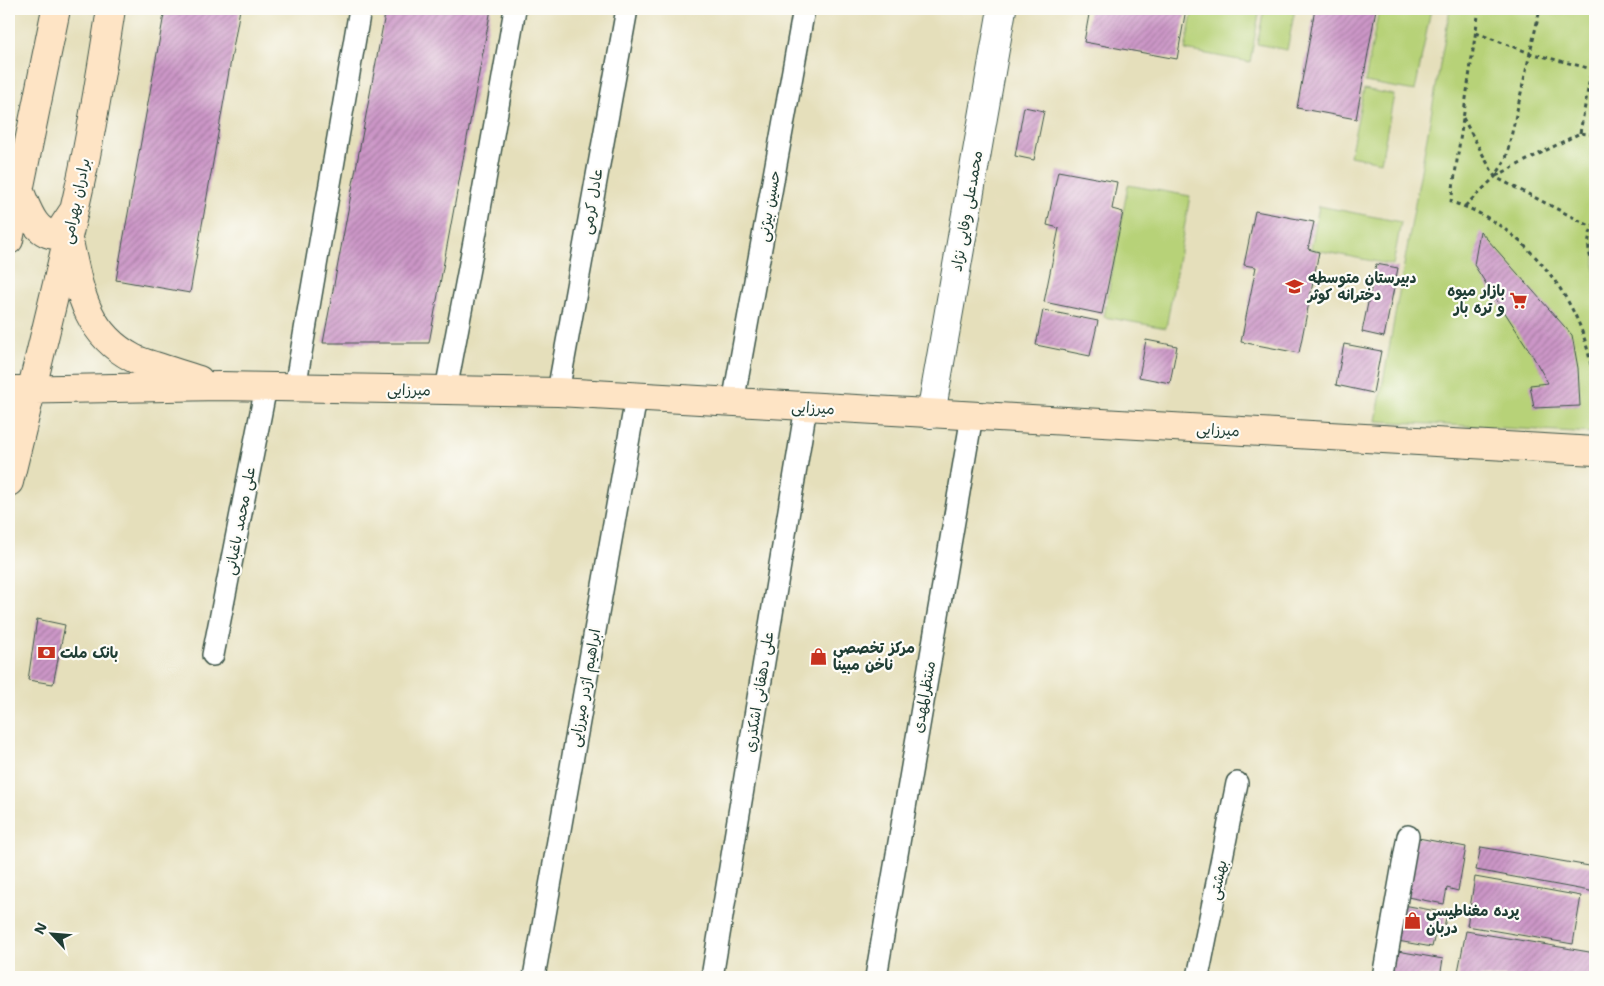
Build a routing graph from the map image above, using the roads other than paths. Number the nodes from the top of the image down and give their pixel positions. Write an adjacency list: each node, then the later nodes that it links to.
1 (56, 9): 8 (main road)
2 (111, 9): 9 (main road, برادران بهرامی)
3 (360, 9): 14 (street)
4 (515, 9): 16 (street)
5 (627, 9): 17 (street, عادل کرمی)
6 (804, 9): 19 (street, حسین بیژنی)
7 (1002, 9): 21 (street, محمدعلی وفایی نژاد)
8 (17, 178): 9 (main road); 11 (main road)
9 (74, 209): 10 (main road, برادران بهرامی)
10 (68, 236): 12 (main road); 15 (main road, برادران بهرامی)
11 (9, 240)
12 (219, 386): 13 (main road, میرزایی); 15 (main road, میرزایی)
13 (266, 387): 14 (main road, میرزایی); 25 (street, علی محمد باغبانی)
14 (295, 388): 16 (main road, میرزایی)
15 (20, 390): 24 (main road, برادران بهرامی)
16 (446, 390): 17 (main road, میرزایی)
17 (558, 392): 18 (main road, میرزایی)
18 (636, 398): 19 (main road, میرزایی); 28 (street, ابراهیم اژدر میرزایی)
19 (733, 403): 20 (main road, میرزایی)
20 (806, 407): 21 (main road, میرزایی); 29 (street, علی دهقانی اشکذری)
21 (931, 414): 22 (main road, میرزایی)
22 (972, 416): 23 (main road, میرزایی); 30 (street, منتظرالمهدی)
23 (1595, 451)
24 (9, 482)
25 (213, 655)
26 (1237, 783): 31 (street, بهشتی)
27 (1408, 836): 32 (street)
28 (534, 977)
29 (712, 977)
30 (876, 977)
31 (1198, 977)
32 (1382, 977)

